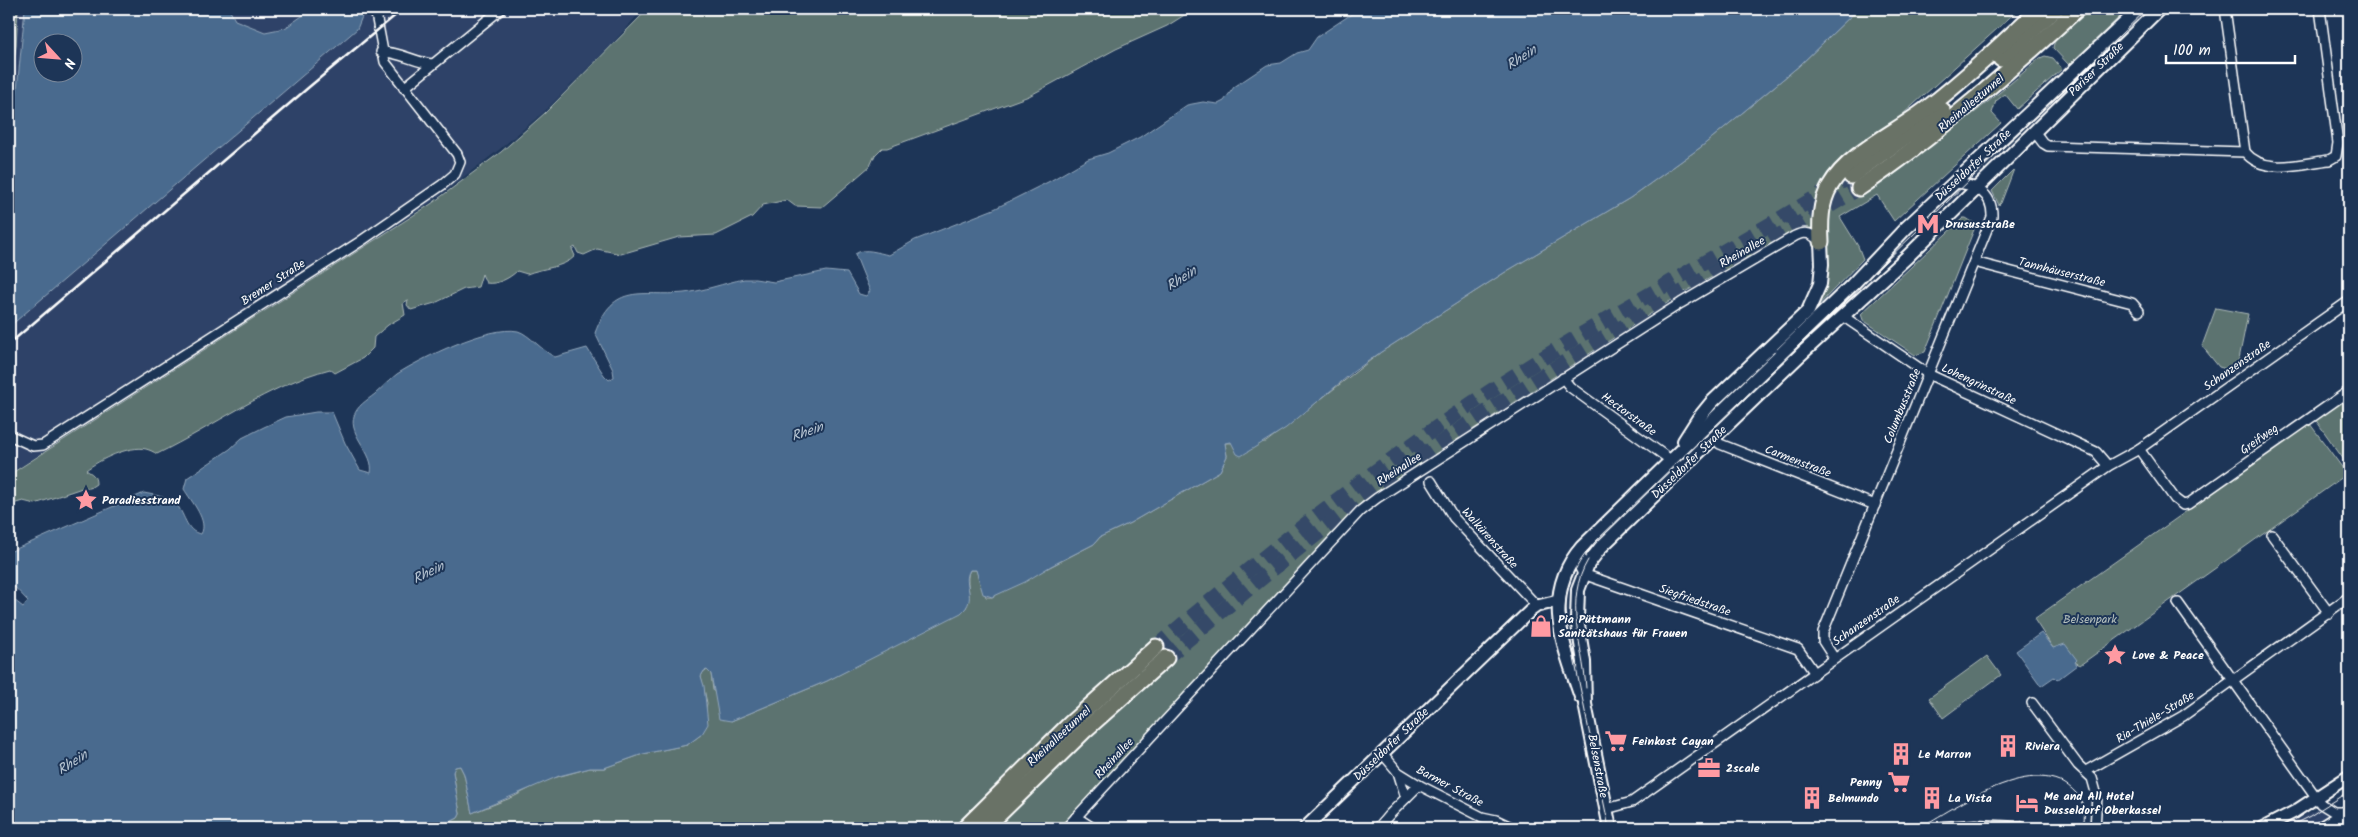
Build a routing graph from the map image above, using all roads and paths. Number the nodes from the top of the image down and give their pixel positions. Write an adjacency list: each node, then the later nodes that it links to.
1 (375, 9): 10 (street)
2 (501, 9): 11 (street)
3 (2039, 9): 18 (highway)
4 (2055, 9): 5 (highway, Rheinalleetunnel)
5 (2077, 9)
6 (2140, 9): 13 (main road, Pariser Straße)
7 (2159, 9): 14 (main road, Pariser Straße)
8 (2225, 9): 15 (street)
9 (2320, 9): 15 (street)
10 (382, 52): 11 (street); 12 (street)
11 (434, 64): 12 (street)
12 (404, 88): 26 (street, Bremer Straße)
13 (2014, 127): 14 (main road, Düsseldorfer Straße); 16 (main road, Düsseldorfer Straße)
14 (2034, 131): 15 (street); 17 (main road, Düsseldorfer Straße)
15 (2245, 152)
16 (1954, 183): 17 (street); 29 (main road, Düsseldorfer Straße)
17 (1978, 188): 19 (street, Columbusstraße); 22 (main road, Düsseldorfer Straße)
18 (1821, 242): 24 (street, Rheinallee); 29 (main road, Düsseldorfer Straße)
19 (1974, 262): 21 (street, Tannhäuserstraße); 23 (street, Columbusstraße)
20 (2349, 301): 28 (street, Schanzenstraße)
21 (2139, 312)
22 (1843, 315): 23 (street, Lohengrinstraße); 27 (main road, Düsseldorfer Straße)
23 (1928, 374): 31 (street, Lohengrinstraße); 34 (street, Columbusstraße)
24 (1563, 378): 30 (street, Hectorstraße); 59 (street, Rheinallee)
25 (2349, 391): 28 (street, Greifweg)
26 (9, 435)
27 (1714, 438): 32 (main road, Düsseldorfer Straße); 34 (street, Carmenstraße)
28 (2139, 449): 31 (street, Schanzenstraße)
29 (1680, 451): 30 (main road, Düsseldorfer Straße)
30 (1671, 460): 32 (street, Hectorstraße); 36 (main road, Düsseldorfer Straße)
31 (2108, 466): 45 (street, Schanzenstraße)
32 (1682, 469): 37 (main road, Düsseldorfer Straße)
33 (1430, 481): 42 (street, Walkürenstraße)
34 (1875, 505): 45 (street, Columbusstraße)
35 (2272, 535): 43 (street)
36 (1582, 547): 37 (street); 40 (main road, Düsseldorfer Straße)
37 (1584, 574): 38 (main road, Belsenstraße); 46 (street, Siegfriedstraße)
38 (1578, 590): 40 (main road); 44 (main road, Belsenstraße)
39 (2349, 598): 43 (street, Ria-Thiele-Straße)
40 (1558, 601): 42 (street); 44 (main road, Belsenstraße); 49 (main road, Belsenstraße)
41 (2178, 603): 47 (street)
42 (1537, 606): 50 (street, Düsseldorfer Straße)
43 (2328, 612): 47 (street, Ria-Thiele-Straße)
44 (1582, 646): 49 (main road, Belsenstraße)
45 (1834, 658): 46 (street, Schanzenstraße)
46 (1814, 672): 57 (street, Schanzenstraße)
47 (2234, 681): 51 (street, Ria-Thiele-Straße); 56 (street)
48 (2032, 703): 51 (street)
49 (1585, 704): 57 (main road, Belsenstraße)
50 (1382, 753): 52 (street, Barmer Straße); 65 (street, Düsseldorfer Straße)
51 (2086, 771): 71 (street)
52 (1398, 772): 54 (street, Barmer Straße); 55 (street)
53 (2349, 776): 56 (street)
54 (1419, 785): 55 (street); 60 (street, Barmer Straße)
55 (1406, 798): 66 (street)
56 (2317, 798): 58 (street); 72 (street)
57 (1606, 809): 68 (main road, Belsenstraße)
58 (2348, 811): 73 (street)
59 (1076, 817): 63 (street, Rheinallee); 64 (street)
60 (1494, 824): 67 (street, Barmer Straße)
61 (965, 828): 62 (highway, Rheinalleetunnel)
62 (985, 828)
63 (1066, 828)
64 (1093, 828)
65 (1305, 828)
66 (1378, 828)
67 (1513, 828)
68 (1610, 828)
69 (1943, 828): 70 (street)
70 (2020, 828)
71 (2095, 828)
72 (2263, 828)
73 (2320, 828)

